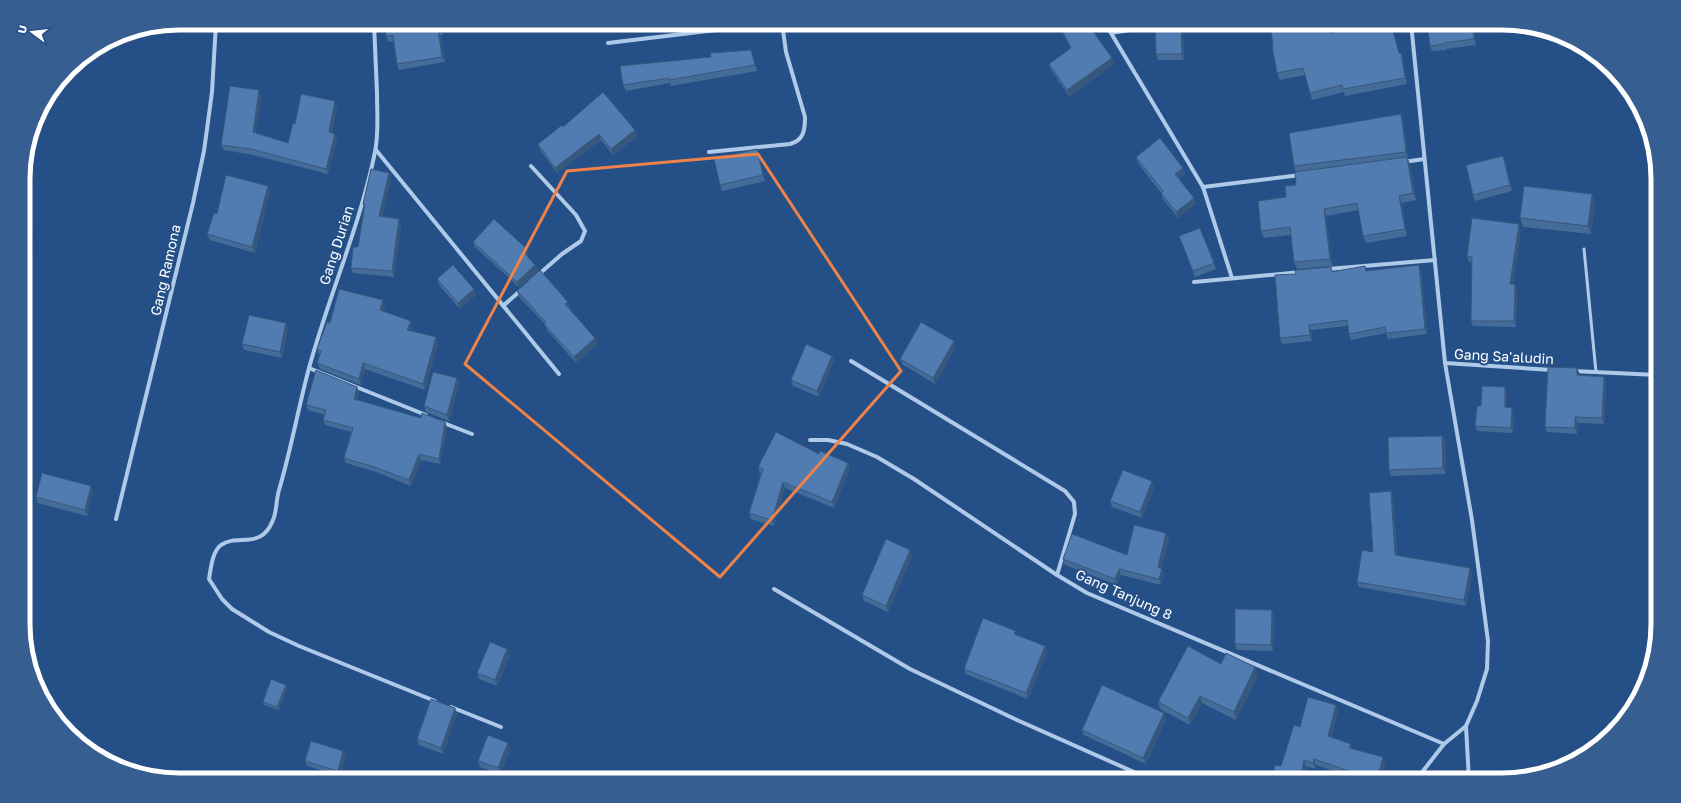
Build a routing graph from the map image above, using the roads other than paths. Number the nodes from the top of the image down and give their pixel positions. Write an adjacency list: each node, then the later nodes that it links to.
1 (216, 30): 38 (street, Gang Ramona)
2 (374, 30): 10 (street, Gang Durian)
3 (719, 30): 9 (street)
4 (783, 30): 11 (street)
5 (1109, 30): 8 (street)
6 (1130, 30): 8 (street)
7 (1412, 30): 12 (street)
8 (1111, 33): 16 (street)
9 (608, 44)
10 (376, 150): 25 (street); 28 (street, Gang Durian)
11 (709, 152)
12 (1424, 159): 13 (street); 18 (street)
13 (1400, 162)
14 (531, 166): 22 (street)
15 (1305, 174): 16 (street)
16 (1203, 187): 21 (street)
17 (1584, 249): 31 (lane)
18 (1436, 260): 19 (street); 27 (street)
19 (1326, 269)
20 (1303, 271): 21 (street)
21 (1232, 278): 23 (street)
22 (533, 280)
23 (1194, 282)
24 (527, 285): 25 (street)
25 (503, 306): 32 (street)
26 (851, 361): 39 (street)
27 (1445, 364): 29 (street, Gang Sa'aludin); 43 (street)
28 (309, 368): 34 (street); 41 (street, Gang Durian)
29 (1556, 370)
30 (1564, 370): 31 (street, Gang Sa'aludin)
31 (1596, 372): 33 (street, Gang Sa'aludin)
32 (559, 374)
33 (1651, 375)
34 (431, 418)
35 (438, 420): 36 (street)
36 (472, 434)
37 (810, 440): 39 (street, Gang Tanjung 8)
38 (116, 519)
39 (1057, 575): 45 (street, Gang Tanjung 8)
40 (774, 589): 46 (street)
41 (437, 702)
42 (444, 705): 44 (street)
43 (1466, 726): 45 (street); 48 (street)
44 (501, 727)
45 (1444, 744): 47 (street)
46 (1136, 773)
47 (1421, 773)
48 (1469, 773)

